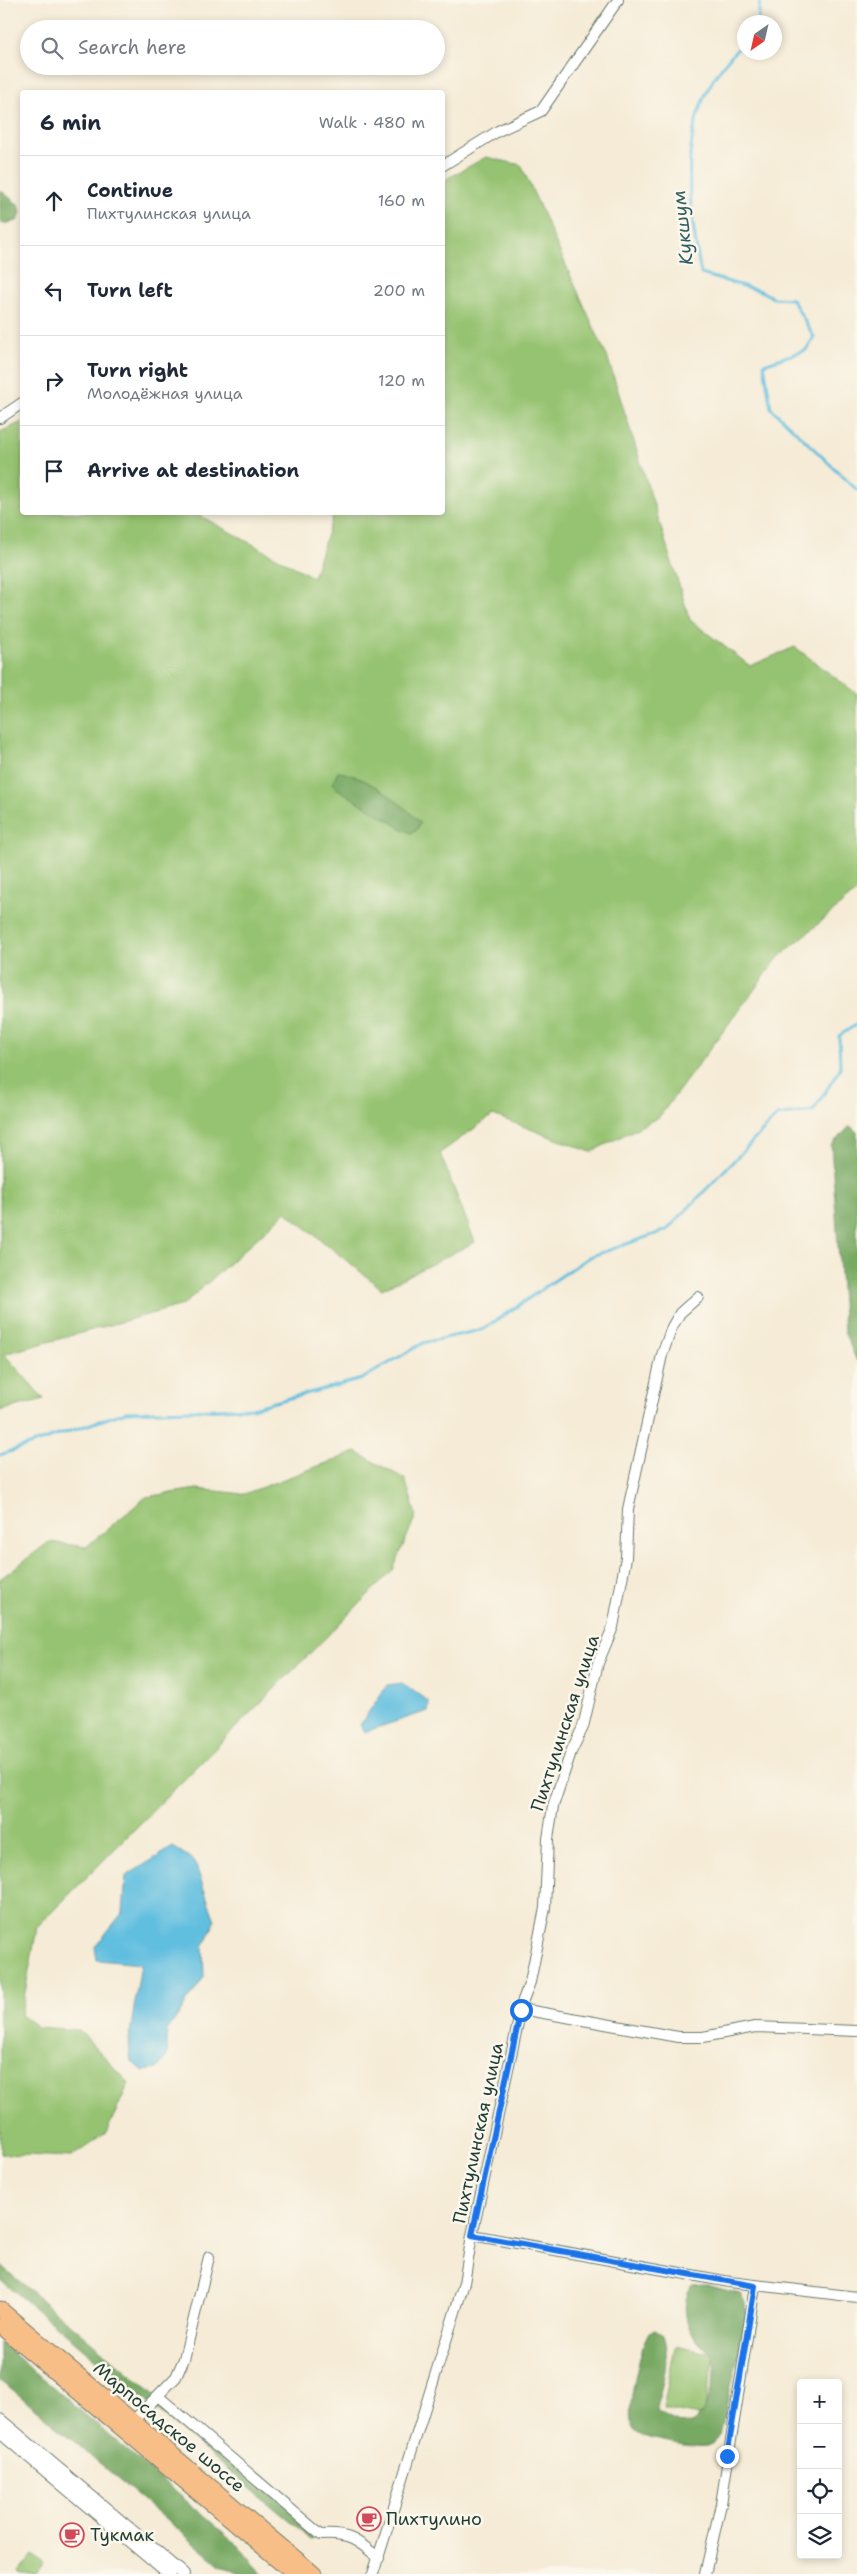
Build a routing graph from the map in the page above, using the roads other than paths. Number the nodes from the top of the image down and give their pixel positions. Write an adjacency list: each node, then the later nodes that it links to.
1 (618, 0): 2 (street)
2 (445, 164)
3 (20, 404): 4 (street)
4 (0, 418)
5 (698, 1297): 6 (street, Пихтулинская улица)
6 (521, 2010): 7 (street); 8 (street, Пихтулинская улица)
7 (857, 2030)
8 (472, 2235): 10 (street); 18 (street, Пихтулинская улица)
9 (209, 2256): 14 (street)
10 (755, 2286): 11 (street); 24 (street)
11 (857, 2297)
12 (0, 2309): 16 (main road, Марпосадское шоссе)
13 (0, 2326): 21 (main road, Марпосадское шоссе)
14 (158, 2396): 16 (street); 18 (street)
15 (0, 2420): 20 (street)
16 (133, 2421): 22 (main road, Марпосадское шоссе)
17 (0, 2432): 19 (street)
18 (379, 2558): 23 (street, Пихтулинская улица)
19 (169, 2574)
20 (183, 2574)
21 (295, 2574)
22 (314, 2574)
23 (373, 2574)
24 (705, 2574)

